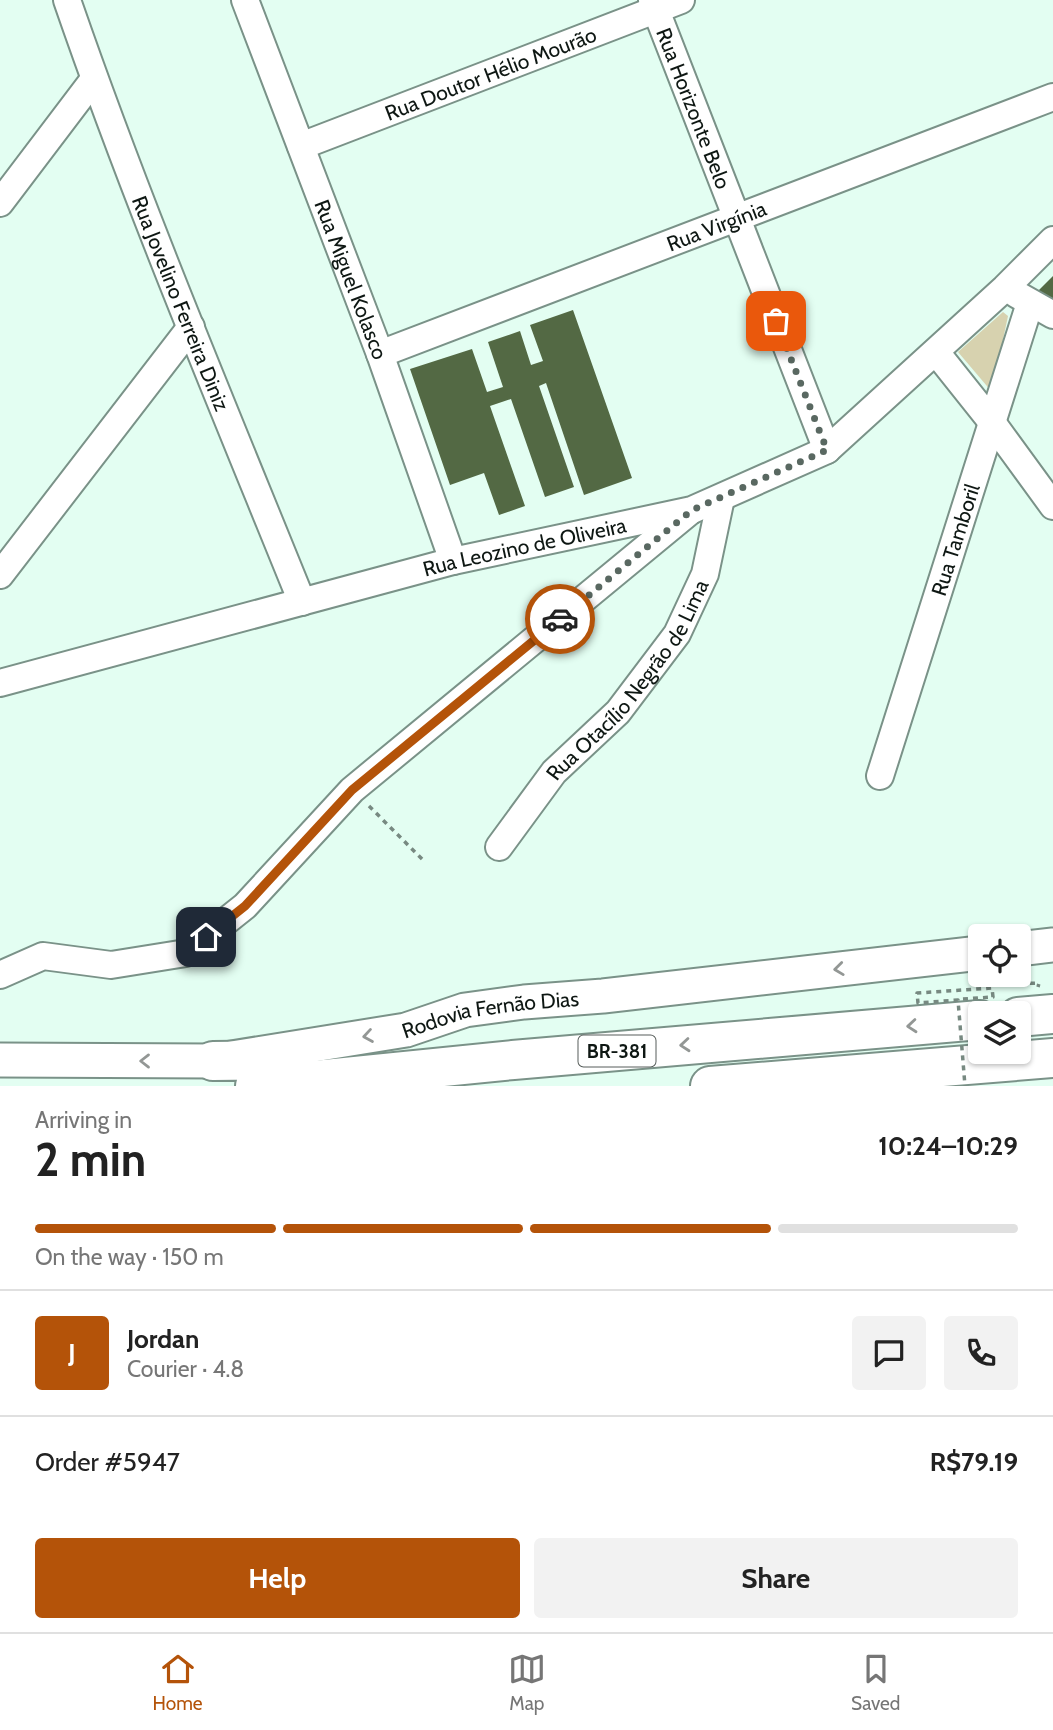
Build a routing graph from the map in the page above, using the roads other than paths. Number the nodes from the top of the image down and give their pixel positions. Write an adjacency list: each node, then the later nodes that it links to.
1 (67, 0): 5 (street, Rua Jovelino Ferreira Diniz)
2 (245, 0): 7 (street, Rua Miguel Kolasco)
3 (681, 0): 4 (street, Rua Doutor Hélio Mourão)
4 (654, 5): 7 (street, Rua Doutor Hélio Mourão); 9 (street, Rua Horizonte Belo)
5 (94, 79): 8 (street); 13 (street, Rua Jovelino Ferreira Diniz)
6 (1053, 97): 9 (street, Rua Virgínia)
7 (301, 146): 15 (street, Rua Miguel Kolasco)
8 (0, 203)
9 (736, 217): 15 (street, Rua Virgínia); 17 (street, Rua Horizonte Belo)
10 (1053, 240): 11 (street, Rua Leozino de Oliveira)
11 (1005, 288): 12 (street); 14 (street, Rua Leozino de Oliveira)
12 (1042, 309): 16 (street, Rua Tamboril)
13 (191, 327): 22 (street); 23 (street, Rua Jovelino Ferreira Diniz)
14 (936, 352): 16 (street); 17 (street, Rua Leozino de Oliveira)
15 (380, 354): 21 (street, Rua Miguel Kolasco)
16 (991, 421): 19 (street); 25 (street, Rua Tamboril)
17 (827, 450): 18 (street, Rua Leozino de Oliveira)
18 (721, 498): 20 (street, Rua Leozino de Oliveira); 26 (street, Rua Otacílio Negrão de Lima)
19 (1053, 506)
20 (692, 510): 21 (street, Rua Leozino de Oliveira); 30 (street)
21 (453, 561): 23 (street, Rua Leozino de Oliveira)
22 (0, 575)
23 (302, 602): 24 (street, Rua Leozino de Oliveira)
24 (0, 683)
25 (880, 776)
26 (499, 847)
27 (1053, 945): 28 (main road)
28 (1031, 947)
29 (968, 954): 37 (main road, Rodovia Fernão Dias, one-way to 37)
30 (0, 975)
31 (968, 1010): 36 (highway, Rodovia Fernão Dias / BR-381, one-way to 36)
32 (1053, 1014): 33 (highway)
33 (1031, 1016)
34 (1053, 1058): 38 (highway)
35 (0, 1060): 37 (main road, Rodovia Fernão Dias, one-way to 35)
36 (513, 1060): 37 (highway); 40 (highway, Rodovia Fernão Dias / BR-381)
37 (214, 1061)
38 (972, 1076): 39 (highway); 41 (highway)
39 (1053, 1077)
40 (255, 1086)
41 (710, 1086)

